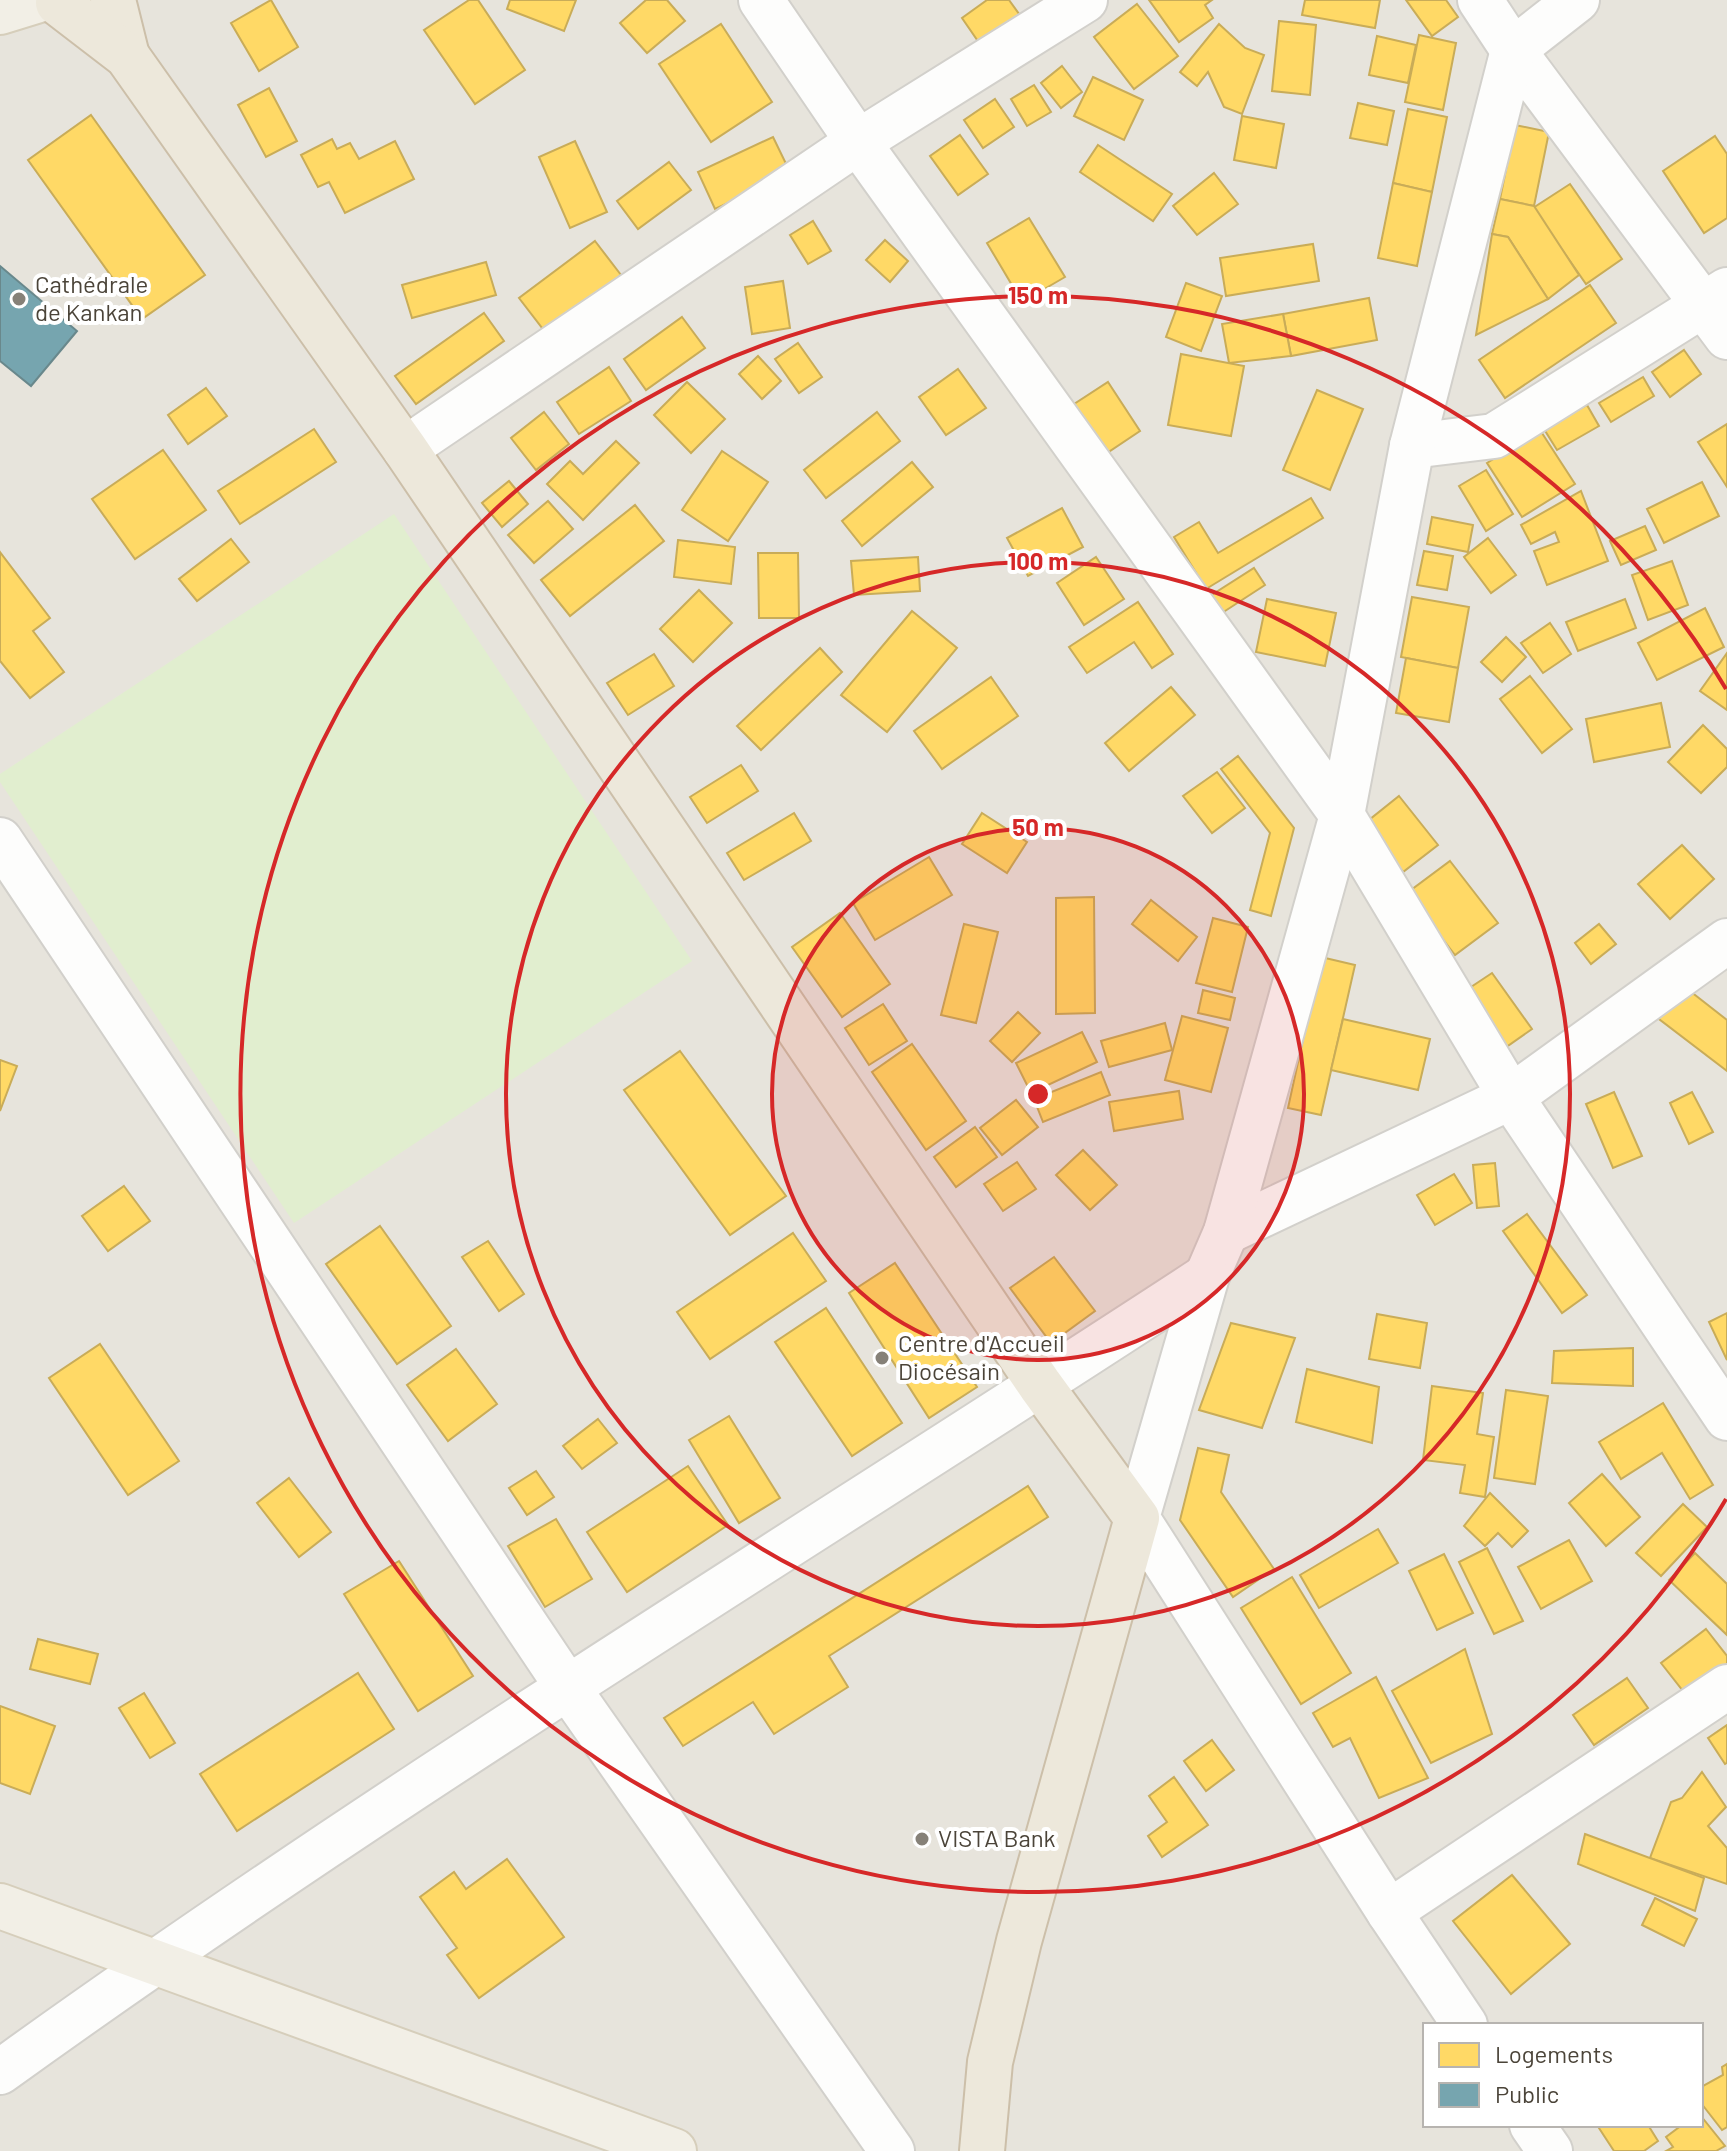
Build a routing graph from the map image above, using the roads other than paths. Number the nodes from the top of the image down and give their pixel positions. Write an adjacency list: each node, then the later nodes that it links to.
1 (113, 0): 9 (highway)
2 (761, 0): 10 (street)
3 (1085, 0): 10 (street)
4 (1480, 0): 8 (street)
5 (1577, 0): 8 (street)
6 (55, 1): 7 (main road); 9 (highway)
7 (0, 12)
8 (1513, 50): 11 (street); 12 (street)
9 (127, 56): 13 (highway)
10 (858, 142): 13 (street); 14 (street)
11 (1720, 311): 12 (street)
12 (1412, 446): 14 (street)
13 (405, 449): 20 (highway)
14 (1342, 815): 17 (street); 18 (street)
15 (0, 840): 24 (street)
16 (1727, 941): 17 (street)
17 (1511, 1097): 18 (street); 21 (street)
18 (1226, 1232): 19 (street)
19 (1207, 1276): 20 (street); 22 (street)
20 (1040, 1385): 22 (highway); 24 (street)
21 (1727, 1418)
22 (1137, 1518): 26 (street); 29 (highway)
23 (1727, 1687): 26 (street)
24 (568, 1688): 27 (street); 33 (street)
25 (0, 1906): 27 (main road)
26 (1389, 1912): 28 (street)
27 (151, 1963): 30 (street); 32 (main road)
28 (1464, 2023)
29 (990, 2062): 34 (highway); 35 (highway)
30 (0, 2072)
31 (1533, 2127): 36 (street)
32 (674, 2151)
33 (892, 2151)
34 (952, 2151)
35 (982, 2151)
36 (1550, 2151)

